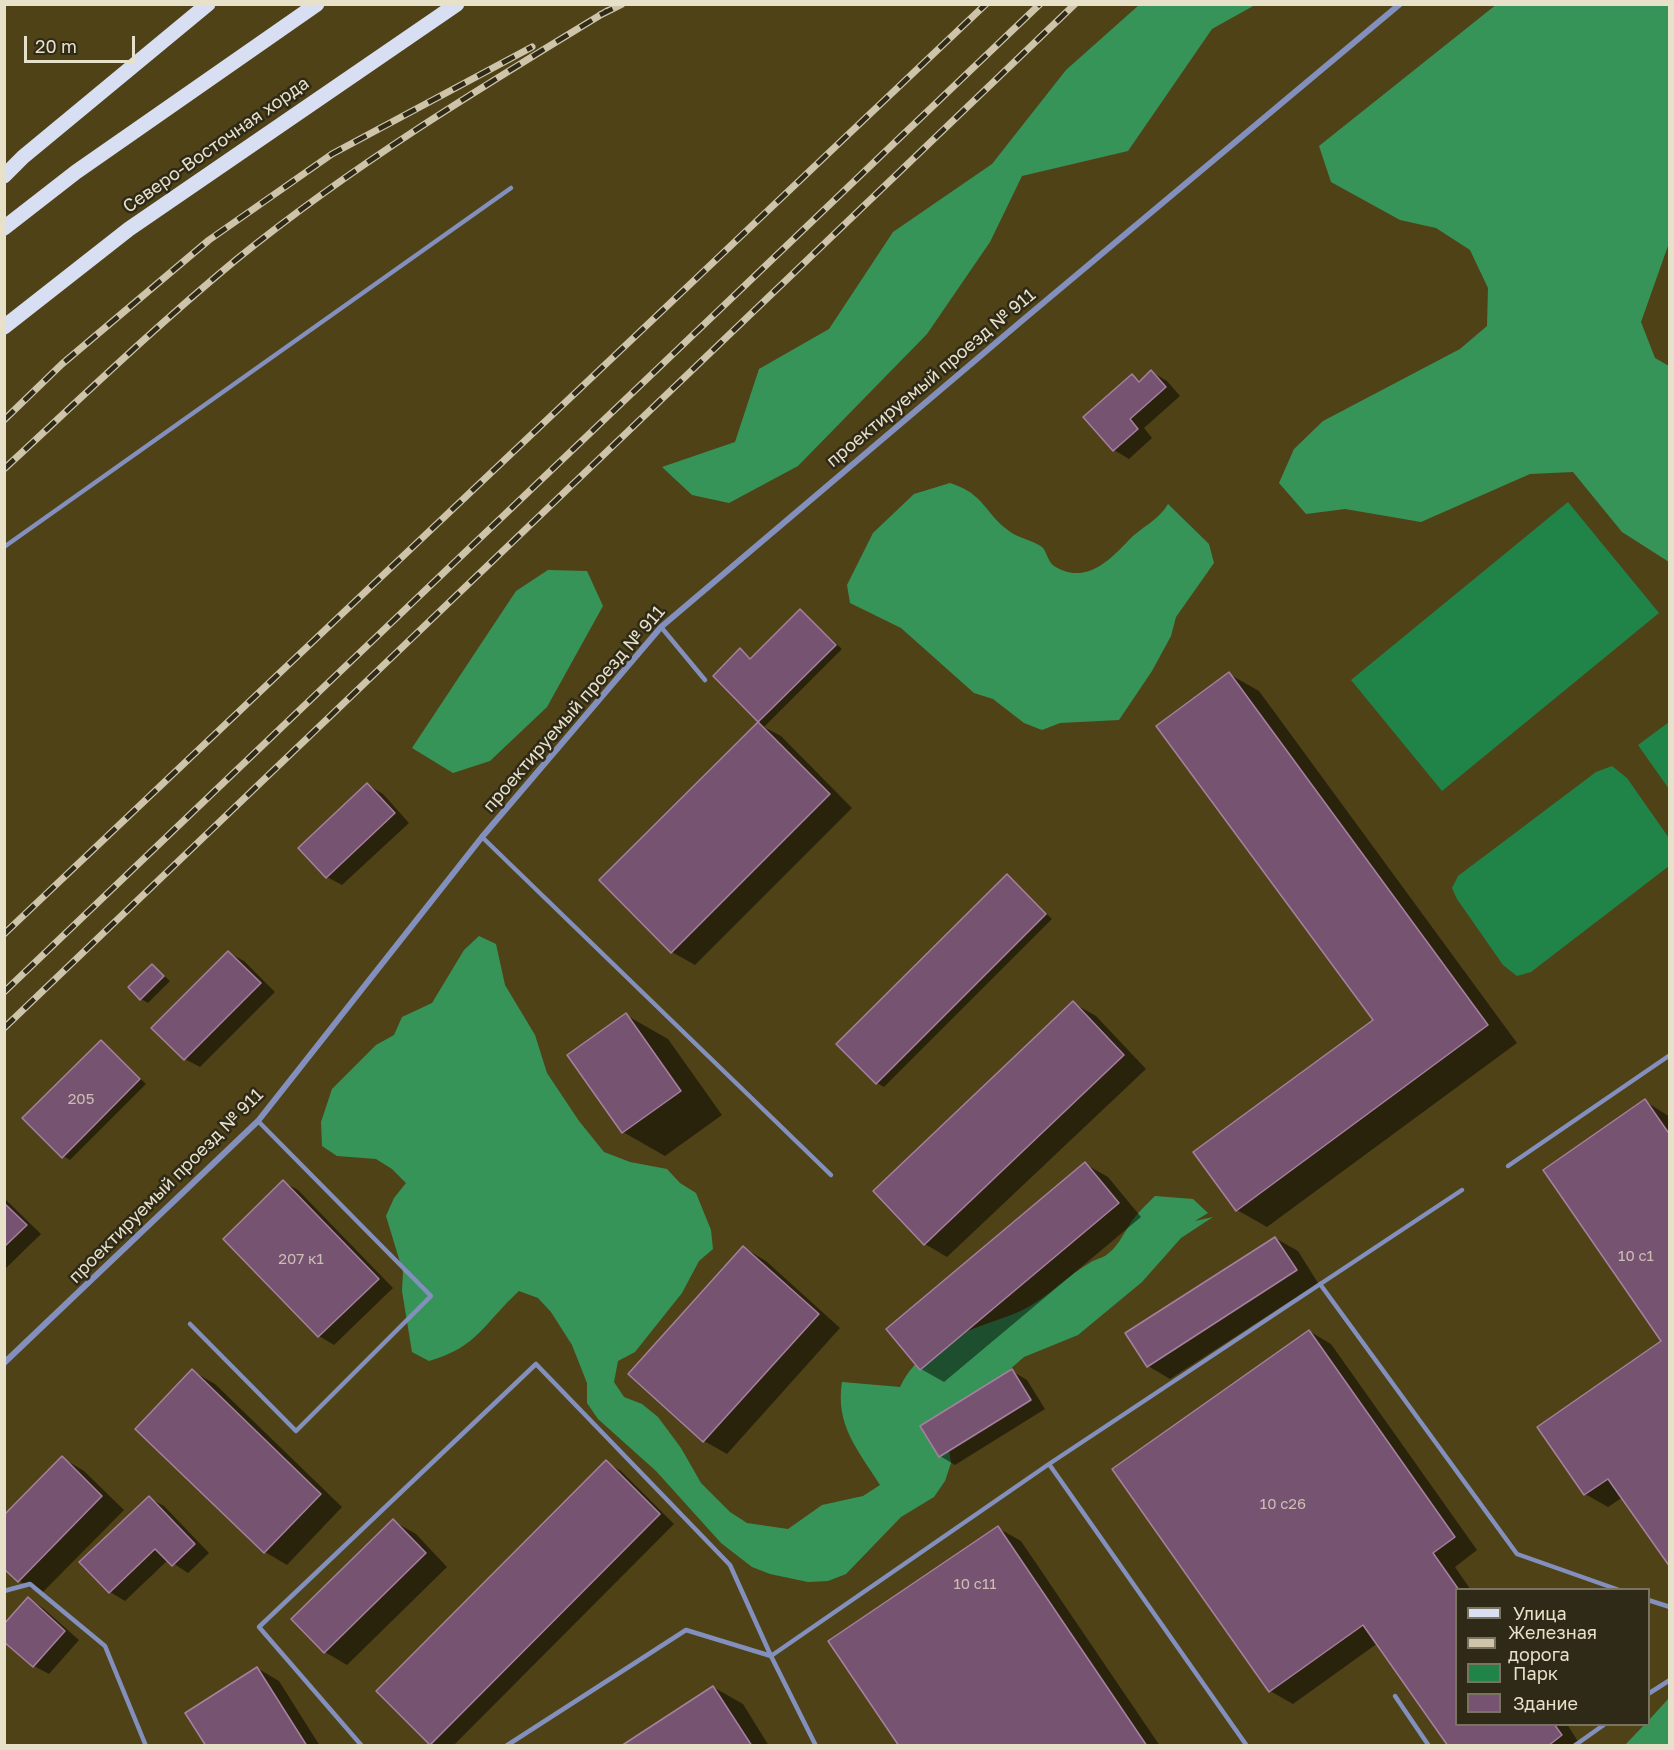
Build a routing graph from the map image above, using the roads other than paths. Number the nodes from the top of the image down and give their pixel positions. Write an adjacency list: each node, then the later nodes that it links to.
1 (208, 4): 5 (main road)
2 (316, 4): 7 (main road)
3 (457, 4): 8 (main road, Северо-Восточная хорда)
4 (1400, 4): 10 (street, проектируемый проезд № 911)
5 (4, 176)
6 (511, 188): 9 (lane)
7 (4, 228)
8 (4, 327)
9 (4, 547)
10 (661, 627): 11 (lane); 12 (street, проектируемый проезд № 911)
11 (705, 680)
12 (482, 837): 14 (street, проектируемый проезд № 911); 16 (lane)
13 (1670, 1055): 15 (lane)
14 (258, 1121): 19 (lane); 20 (street, проектируемый проезд № 911)
15 (1508, 1166)
16 (831, 1175)
17 (1462, 1190): 18 (lane)
18 (1320, 1284): 21 (lane); 22 (lane)
19 (190, 1324)
20 (4, 1363)
21 (1049, 1464): 26 (lane); 35 (lane)
22 (1613, 1588)
23 (4, 1591): 31 (lane)
24 (1650, 1601): 25 (lane)
25 (1670, 1607)
26 (771, 1656): 32 (lane); 33 (lane); 34 (lane)
27 (1670, 1680): 28 (lane)
28 (1650, 1693)
29 (1395, 1696): 36 (lane)
30 (1604, 1726): 37 (lane)
31 (146, 1746)
32 (362, 1746)
33 (506, 1746)
34 (816, 1746)
35 (1247, 1746)
36 (1428, 1746)
37 (1575, 1746)

